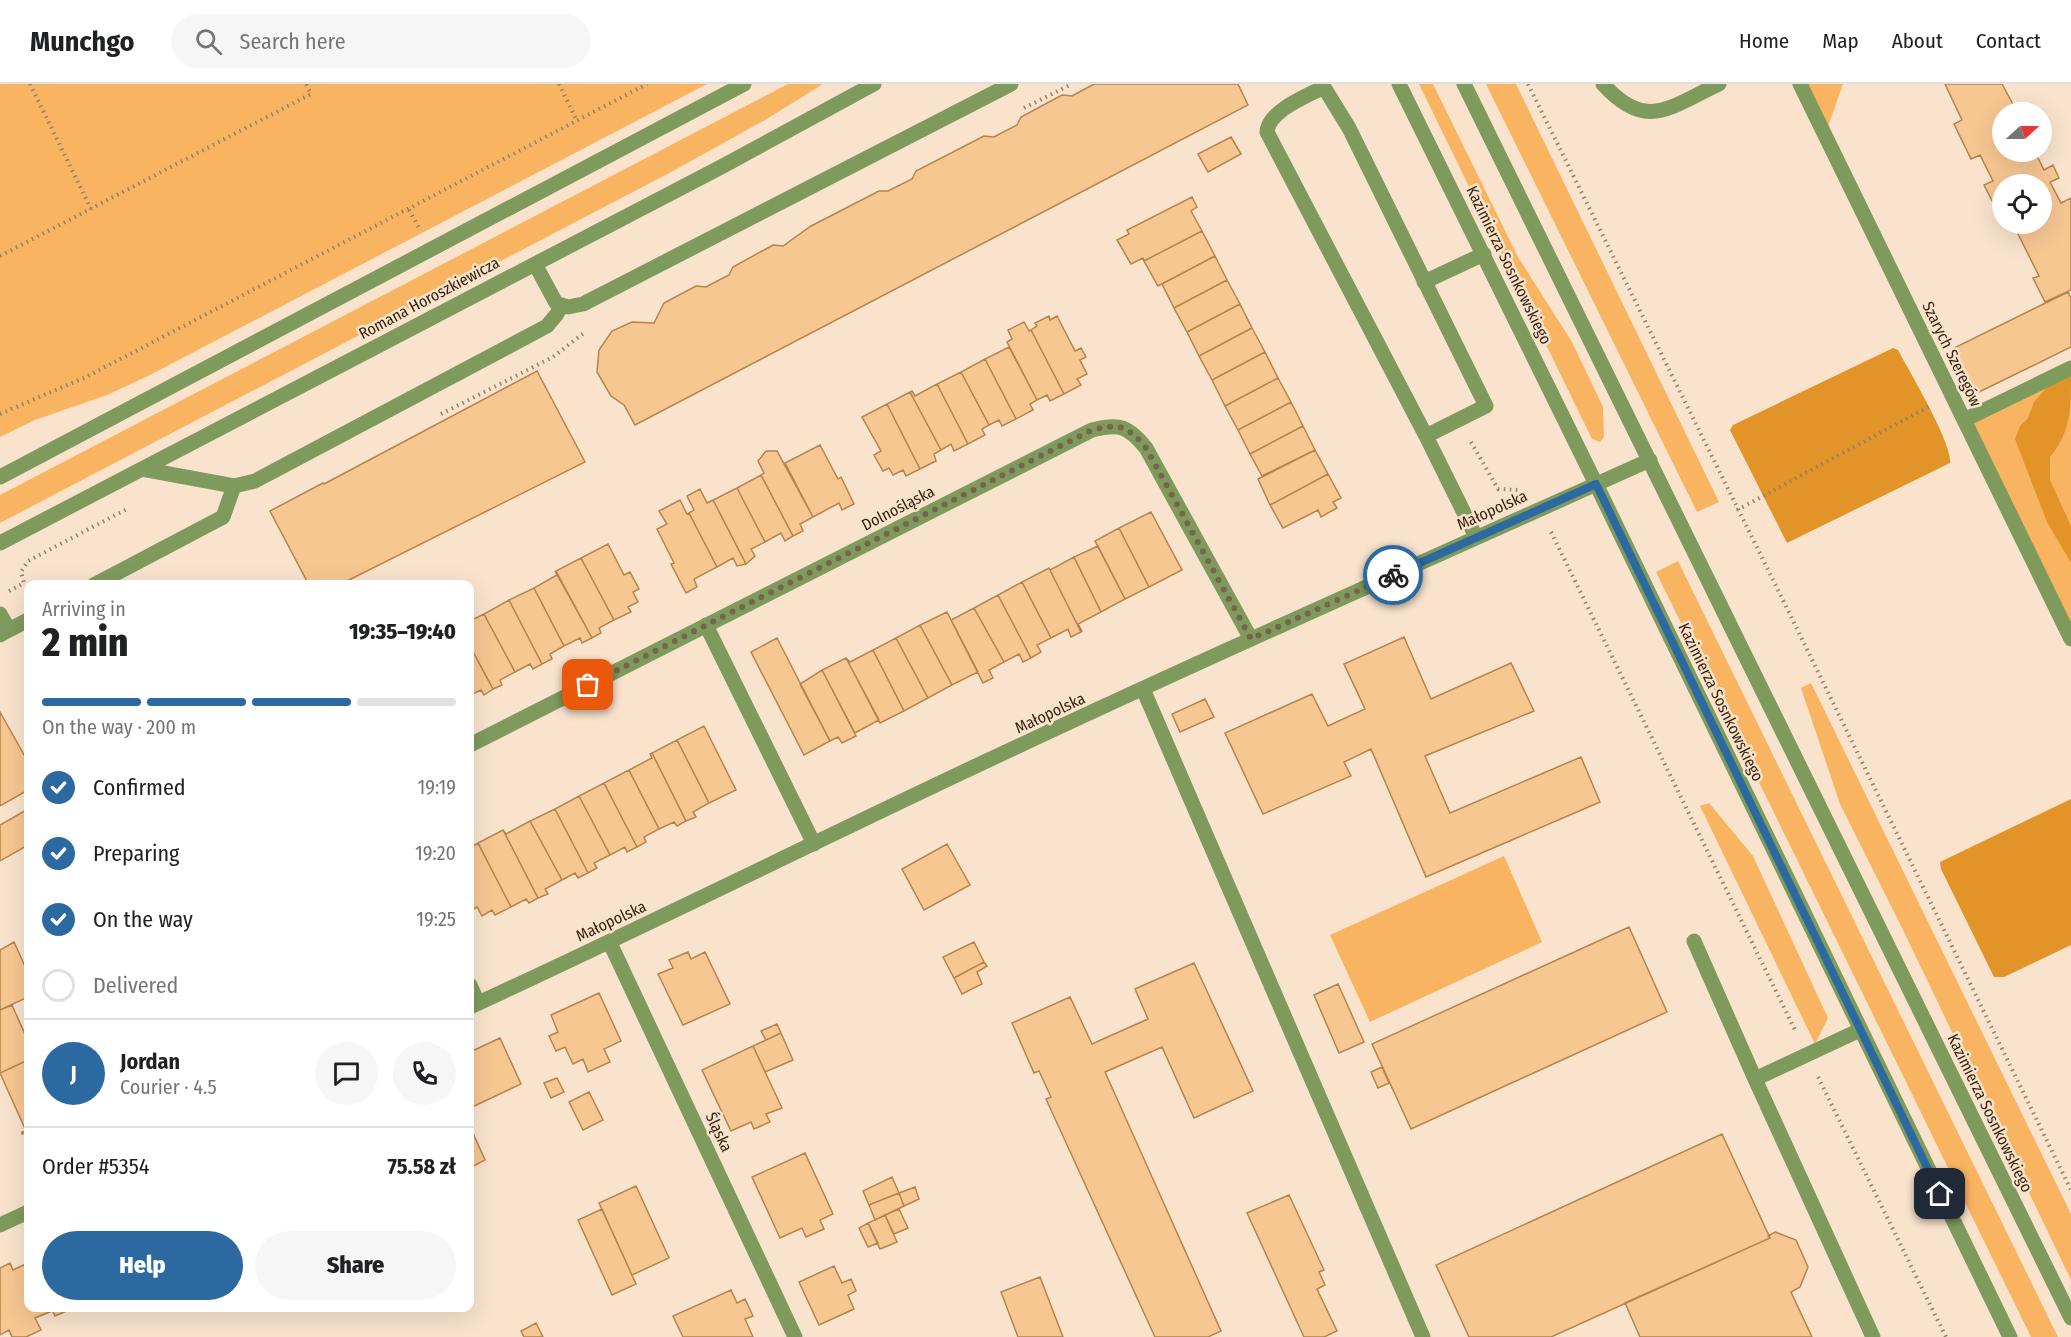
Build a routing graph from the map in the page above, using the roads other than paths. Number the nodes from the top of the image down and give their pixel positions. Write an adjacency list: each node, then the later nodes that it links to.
1 (744, 84): 21 (street)
2 (874, 84): 13 (street, Romana Horoszkiewicza)
3 (1011, 84): 15 (street)
4 (1395, 84): 11 (street)
5 (1400, 84): 11 (street, Kazimierza Sosnkowskiego)
6 (1464, 84): 19 (street, Kazimierza Sosnkowskiego)
7 (1603, 84): 8 (street)
8 (1719, 84)
9 (1800, 84): 17 (street, Szarych Szeregów)
10 (1323, 86): 14 (street); 18 (street)
11 (1414, 114): 12 (street, Kazimierza Sosnkowskiego)
12 (1484, 254): 14 (street); 22 (street, Kazimierza Sosnkowskiego)
13 (534, 264): 15 (street); 20 (street, Romana Horoszkiewicza)
14 (1424, 282): 18 (street)
15 (561, 306): 23 (street)
16 (2071, 368): 17 (street)
17 (1964, 420): 32 (street, Szarych Szeregów)
18 (1426, 436): 24 (street)
19 (1650, 460): 22 (street, Małopolska); 43 (street, Kazimierza Sosnkowskiego)
20 (142, 468): 23 (street); 25 (street, Romana Horoszkiewicza)
21 (0, 477)
22 (1596, 484): 24 (street, Małopolska); 39 (street, Kazimierza Sosnkowskiego)
23 (234, 486): 26 (street)
24 (1476, 537): 31 (street, Małopolska)
25 (0, 543)
26 (103, 580)
27 (0, 614): 30 (street)
28 (24, 622): 30 (street)
29 (706, 625): 31 (street, Dolnośląska); 34 (street, Dolnośląska); 35 (street)
30 (4, 633)
31 (1251, 639): 33 (street, Małopolska)
32 (2071, 639)
33 (1143, 689): 35 (street, Małopolska); 45 (street)
34 (474, 743)
35 (814, 844): 37 (street, Małopolska)
36 (1694, 941): 40 (street)
37 (609, 943): 38 (street, Małopolska); 44 (street, Śląska)
38 (474, 1005)
39 (1860, 1030): 40 (street); 47 (street, Kazimierza Sosnkowskiego)
40 (1755, 1079): 46 (street)
41 (24, 1214): 42 (street)
42 (0, 1225)
43 (2071, 1318)
44 (795, 1337)
45 (1423, 1337)
46 (1873, 1337)
47 (2010, 1337)

